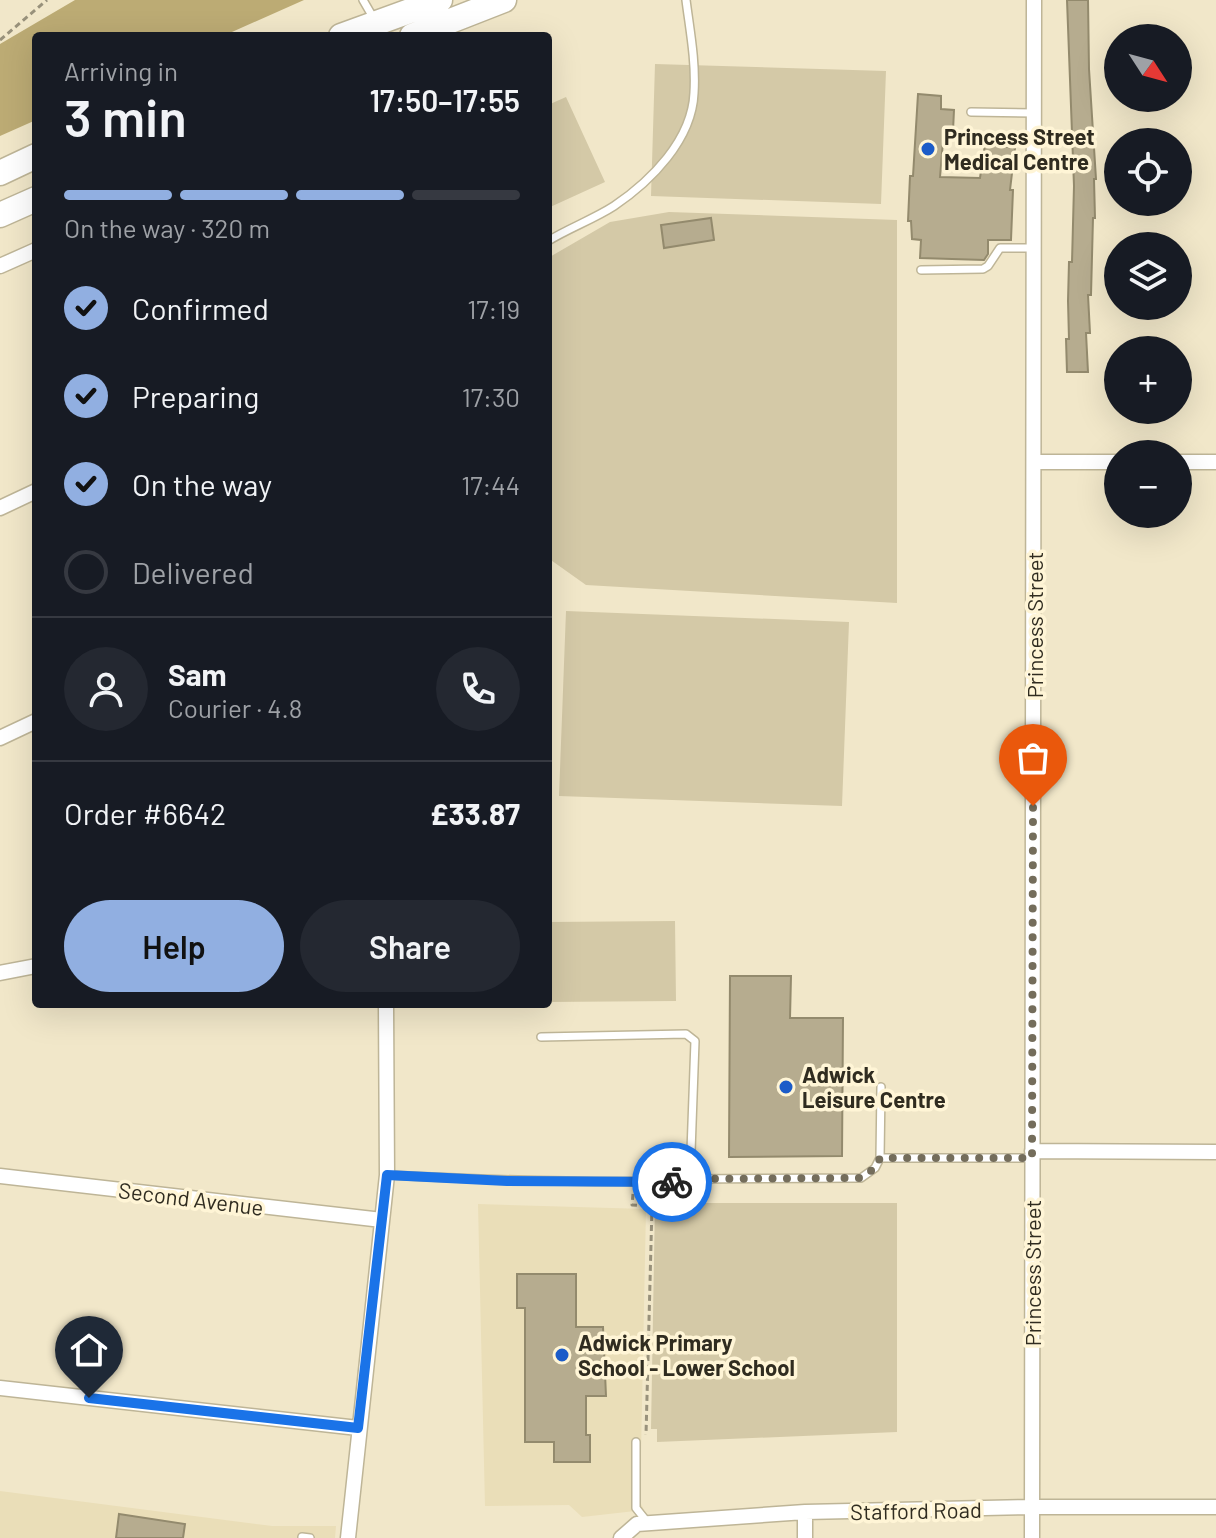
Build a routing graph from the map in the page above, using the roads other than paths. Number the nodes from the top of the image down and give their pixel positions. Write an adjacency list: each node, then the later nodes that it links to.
1 (363, 0): 6 (lane)
2 (440, 0): 6 (highway)
3 (504, 0): 8 (highway)
4 (686, 0): 15 (lane)
5 (1034, 0): 10 (street, Princess Street)
6 (377, 23): 7 (highway)
7 (352, 32)
8 (422, 32)
9 (971, 112): 10 (lane)
10 (1034, 113): 16 (street, Princess Street)
11 (32, 158): 12 (highway)
12 (0, 173)
13 (32, 201): 14 (highway)
14 (0, 215)
15 (552, 239)
16 (1034, 248): 19 (lane); 20 (street, Princess Street)
17 (32, 252): 18 (street)
18 (0, 266)
19 (921, 270)
20 (1034, 462): 21 (street); 34 (street, Princess Street)
21 (1104, 462)
22 (1192, 462): 23 (street)
23 (1216, 462)
24 (32, 493): 25 (street)
25 (0, 508)
26 (32, 723): 27 (street)
27 (0, 738)
28 (32, 967): 29 (street)
29 (0, 973)
30 (386, 1008): 36 (street)
31 (541, 1037): 38 (lane)
32 (881, 1087): 35 (lane)
33 (1216, 1152): 34 (street)
34 (1032, 1154): 35 (lane); 43 (street, Princess Street)
35 (880, 1158): 38 (lane)
36 (387, 1175): 38 (lane); 39 (street)
37 (0, 1176): 39 (street, Second Avenue)
38 (690, 1179)
39 (382, 1220): 41 (street)
40 (0, 1388): 41 (street)
41 (358, 1428): 49 (street)
42 (636, 1442): 46 (lane)
43 (1032, 1507): 44 (street, Stafford Road); 45 (street, Stafford Road); 52 (street, Princess Street)
44 (1216, 1507)
45 (805, 1512): 46 (street, Stafford Road); 51 (street)
46 (648, 1523): 50 (street, Stafford Road)
47 (302, 1537): 48 (lane)
48 (310, 1538)
49 (348, 1538)
50 (621, 1538)
51 (805, 1538)
52 (1032, 1538)

